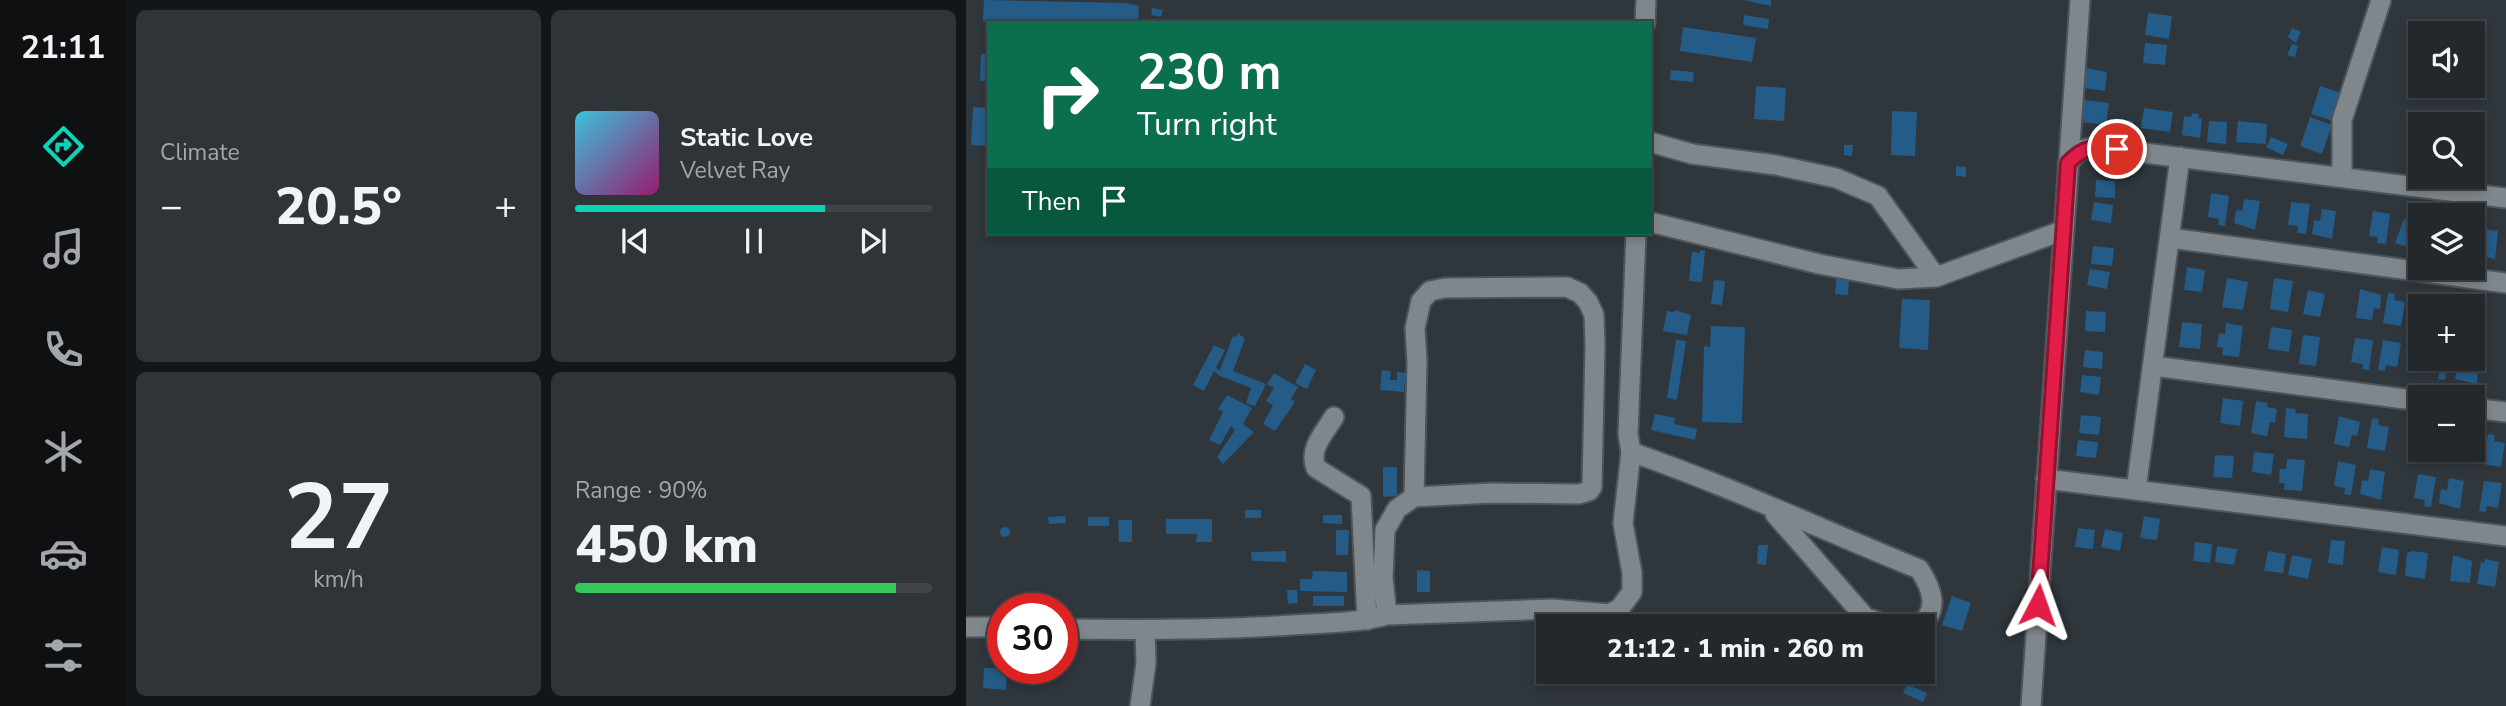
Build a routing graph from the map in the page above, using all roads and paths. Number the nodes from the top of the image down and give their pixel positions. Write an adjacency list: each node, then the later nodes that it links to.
1 (1646, 0): 4 (street)
2 (2080, 0): 7 (street)
3 (2381, 0): 8 (street)
4 (1645, 21)
5 (1652, 143): 14 (street)
6 (2180, 157): 7 (street); 8 (street); 13 (street)
7 (2068, 163): 11 (street)
8 (2342, 177): 9 (street)
9 (2506, 198)
10 (1652, 222): 14 (street)
11 (2064, 230): 14 (street); 22 (street)
12 (1636, 235): 21 (street)
13 (2170, 238): 15 (street); 16 (street)
14 (1936, 277)
15 (2506, 283)
16 (2153, 366): 17 (street); 23 (street)
17 (2408, 399)
18 (2485, 409): 19 (street)
19 (2506, 412)
20 (1334, 417): 30 (street)
21 (1631, 452): 25 (street); 29 (street)
22 (2046, 479): 23 (street); 36 (street)
23 (2136, 490): 26 (street)
24 (1414, 497): 24 (street); 29 (street)
25 (1769, 508): 27 (street); 28 (street)
26 (2506, 536)
27 (1862, 614)
28 (1930, 614)
29 (1387, 615): 30 (street)
30 (1367, 620): 34 (street)
31 (966, 626): 32 (street)
32 (987, 627)
33 (1078, 629): 34 (street)
34 (1145, 631): 35 (street)
35 (1140, 706)
36 (2031, 706)

